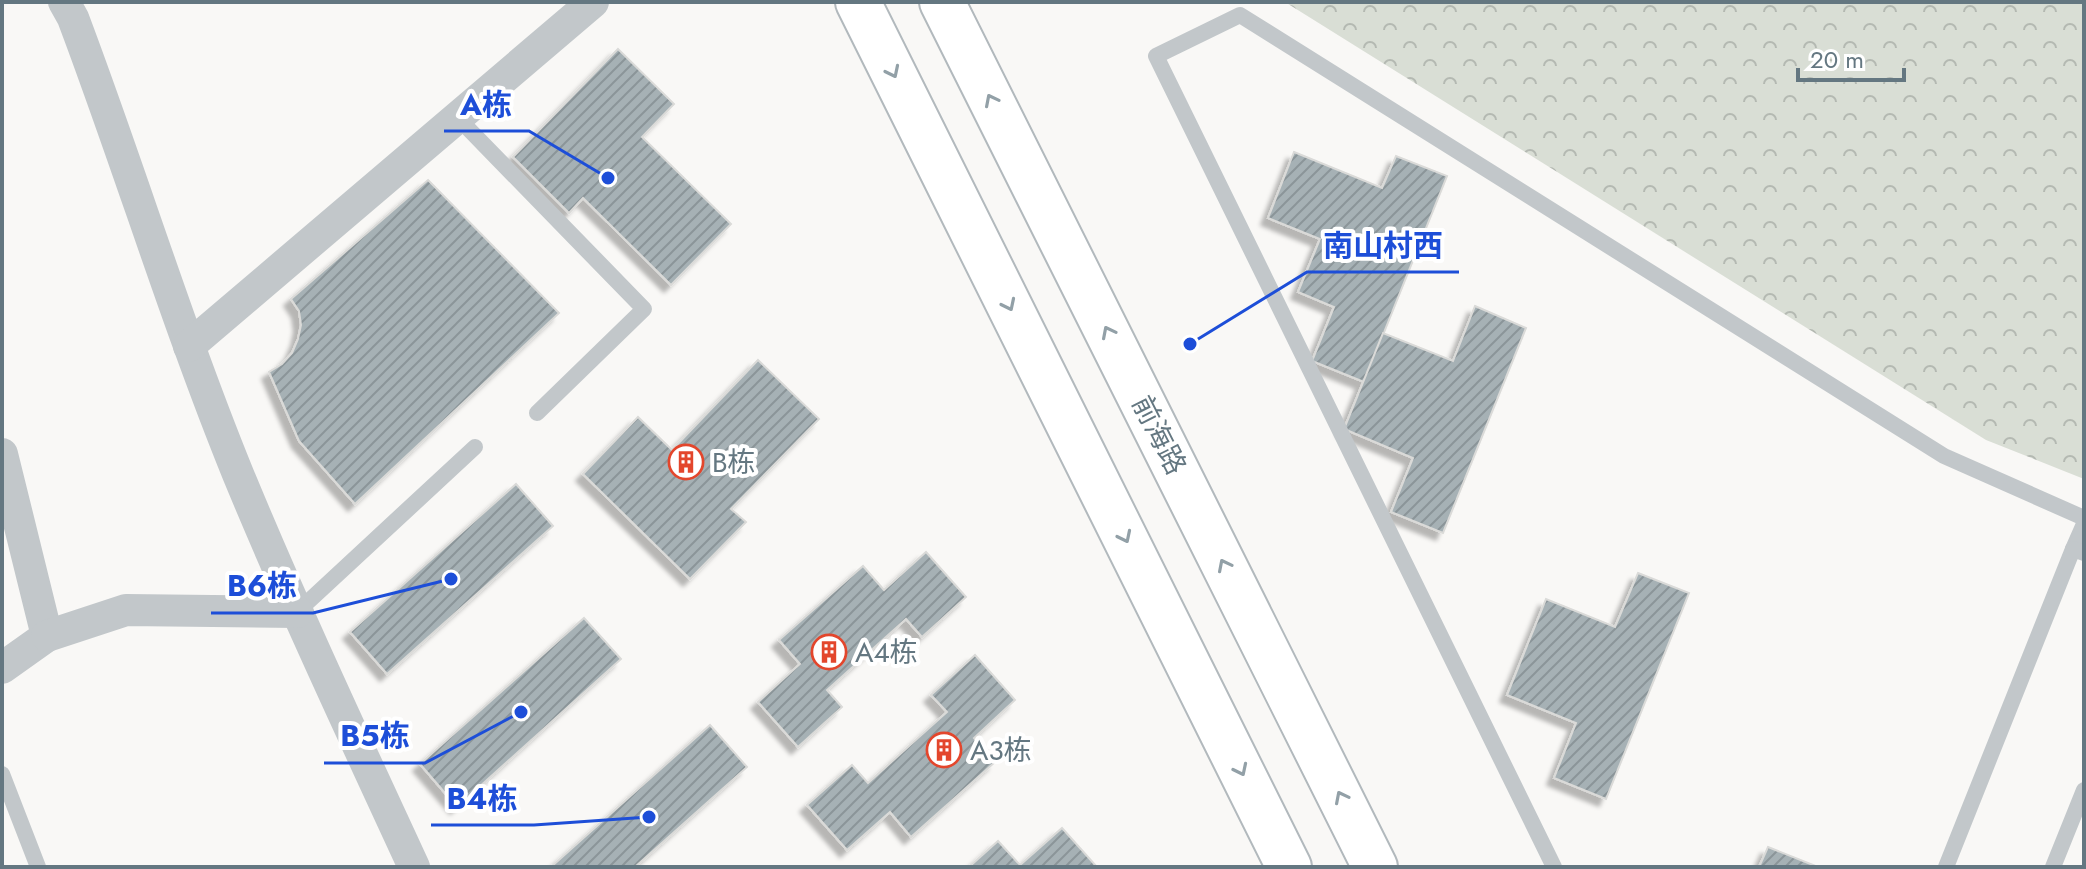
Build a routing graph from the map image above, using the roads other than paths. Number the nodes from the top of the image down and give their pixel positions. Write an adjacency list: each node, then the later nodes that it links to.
1 (64, 2): 6 (street)
2 (593, 2): 5 (street)
3 (858, 2): 20 (main road, one-way to 20)
4 (942, 2): 21 (main road, 前海路, one-way to 4)
5 (457, 117): 6 (street); 7 (lane)
6 (189, 346): 13 (street)
7 (537, 413)
8 (475, 447): 13 (lane)
9 (2, 454): 14 (street)
10 (2084, 518): 22 (lane)
11 (2084, 524): 12 (lane)
12 (2079, 551): 23 (lane)
13 (297, 612): 14 (street); 19 (street)
14 (47, 636): 15 (street)
15 (2, 668)
16 (2, 774): 18 (lane)
17 (2084, 790): 24 (lane)
18 (38, 867)
19 (414, 867)
20 (1289, 867)
21 (1375, 867)
22 (1554, 867)
23 (1946, 867)
24 (2053, 867)

